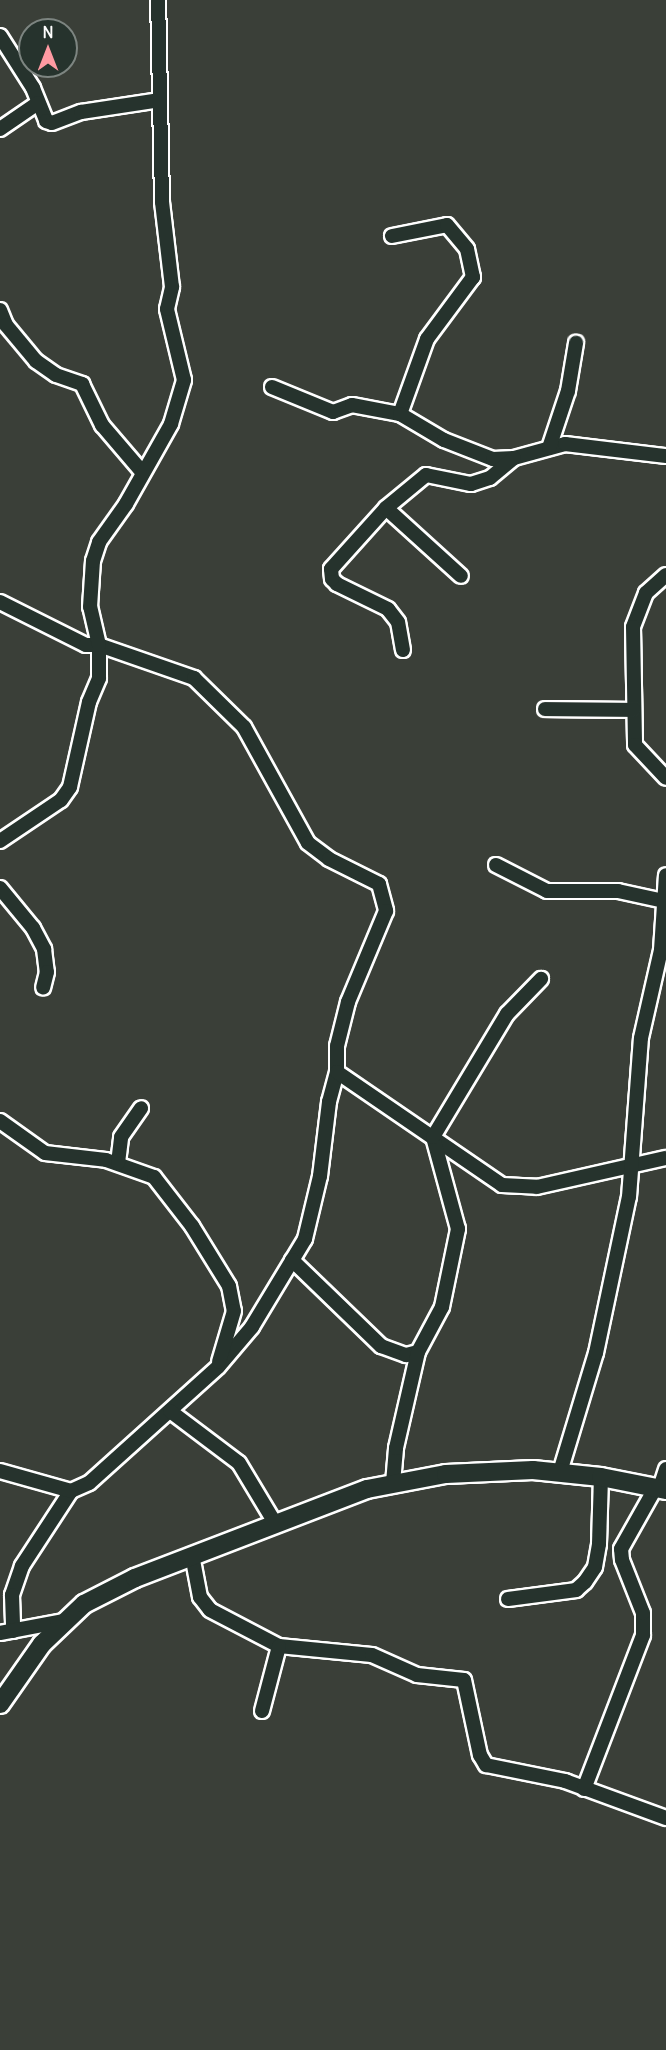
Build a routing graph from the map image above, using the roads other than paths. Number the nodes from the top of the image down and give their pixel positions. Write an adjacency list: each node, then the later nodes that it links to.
1 (158, 0): 3 (street)
2 (0, 36): 4 (street)
3 (160, 100): 4 (street); 14 (street)
4 (39, 103): 5 (street)
5 (0, 129)
6 (392, 236): 10 (street)
7 (0, 310): 14 (street)
8 (576, 343): 11 (street)
9 (272, 387): 10 (street)
10 (400, 414): 13 (street)
11 (549, 448): 12 (street); 13 (street)
12 (666, 456)
13 (514, 458): 15 (street)
14 (143, 474): 19 (street)
15 (386, 508): 17 (street); 20 (street)
16 (666, 575): 22 (street)
17 (460, 576)
18 (0, 602): 19 (street)
19 (99, 645): 24 (street); 31 (street)
20 (402, 650)
21 (545, 709): 22 (street)
22 (634, 710): 23 (street)
23 (666, 778)
24 (0, 841)
25 (496, 865): 28 (street)
26 (666, 875): 28 (street)
27 (0, 888): 30 (street)
28 (664, 900): 36 (street)
29 (541, 979): 34 (street)
30 (43, 988)
31 (337, 1072): 34 (street); 38 (street)
32 (141, 1108): 37 (street)
33 (0, 1121): 37 (street)
34 (433, 1137): 36 (street); 39 (street)
35 (666, 1158): 36 (street)
36 (634, 1162): 44 (street)
37 (118, 1163): 40 (street)
38 (292, 1260): 39 (street); 40 (street)
39 (418, 1352): 46 (street)
40 (218, 1367): 41 (street)
41 (170, 1411): 48 (street); 49 (street)
42 (666, 1469): 47 (street)
43 (0, 1471): 48 (street)
44 (560, 1472): 45 (main road); 46 (main road)
45 (601, 1477): 47 (main road); 51 (street)
46 (393, 1483): 49 (main road)
47 (661, 1488): 57 (street)
48 (71, 1491): 53 (street)
49 (275, 1523): 50 (main road)
50 (192, 1556): 52 (main road); 54 (street)
51 (508, 1599)
52 (63, 1621): 53 (street); 55 (main road)
53 (7, 1632)
54 (279, 1646): 56 (street); 57 (street)
55 (0, 1704)
56 (262, 1711)
57 (584, 1789): 58 (street)
58 (666, 1818)

